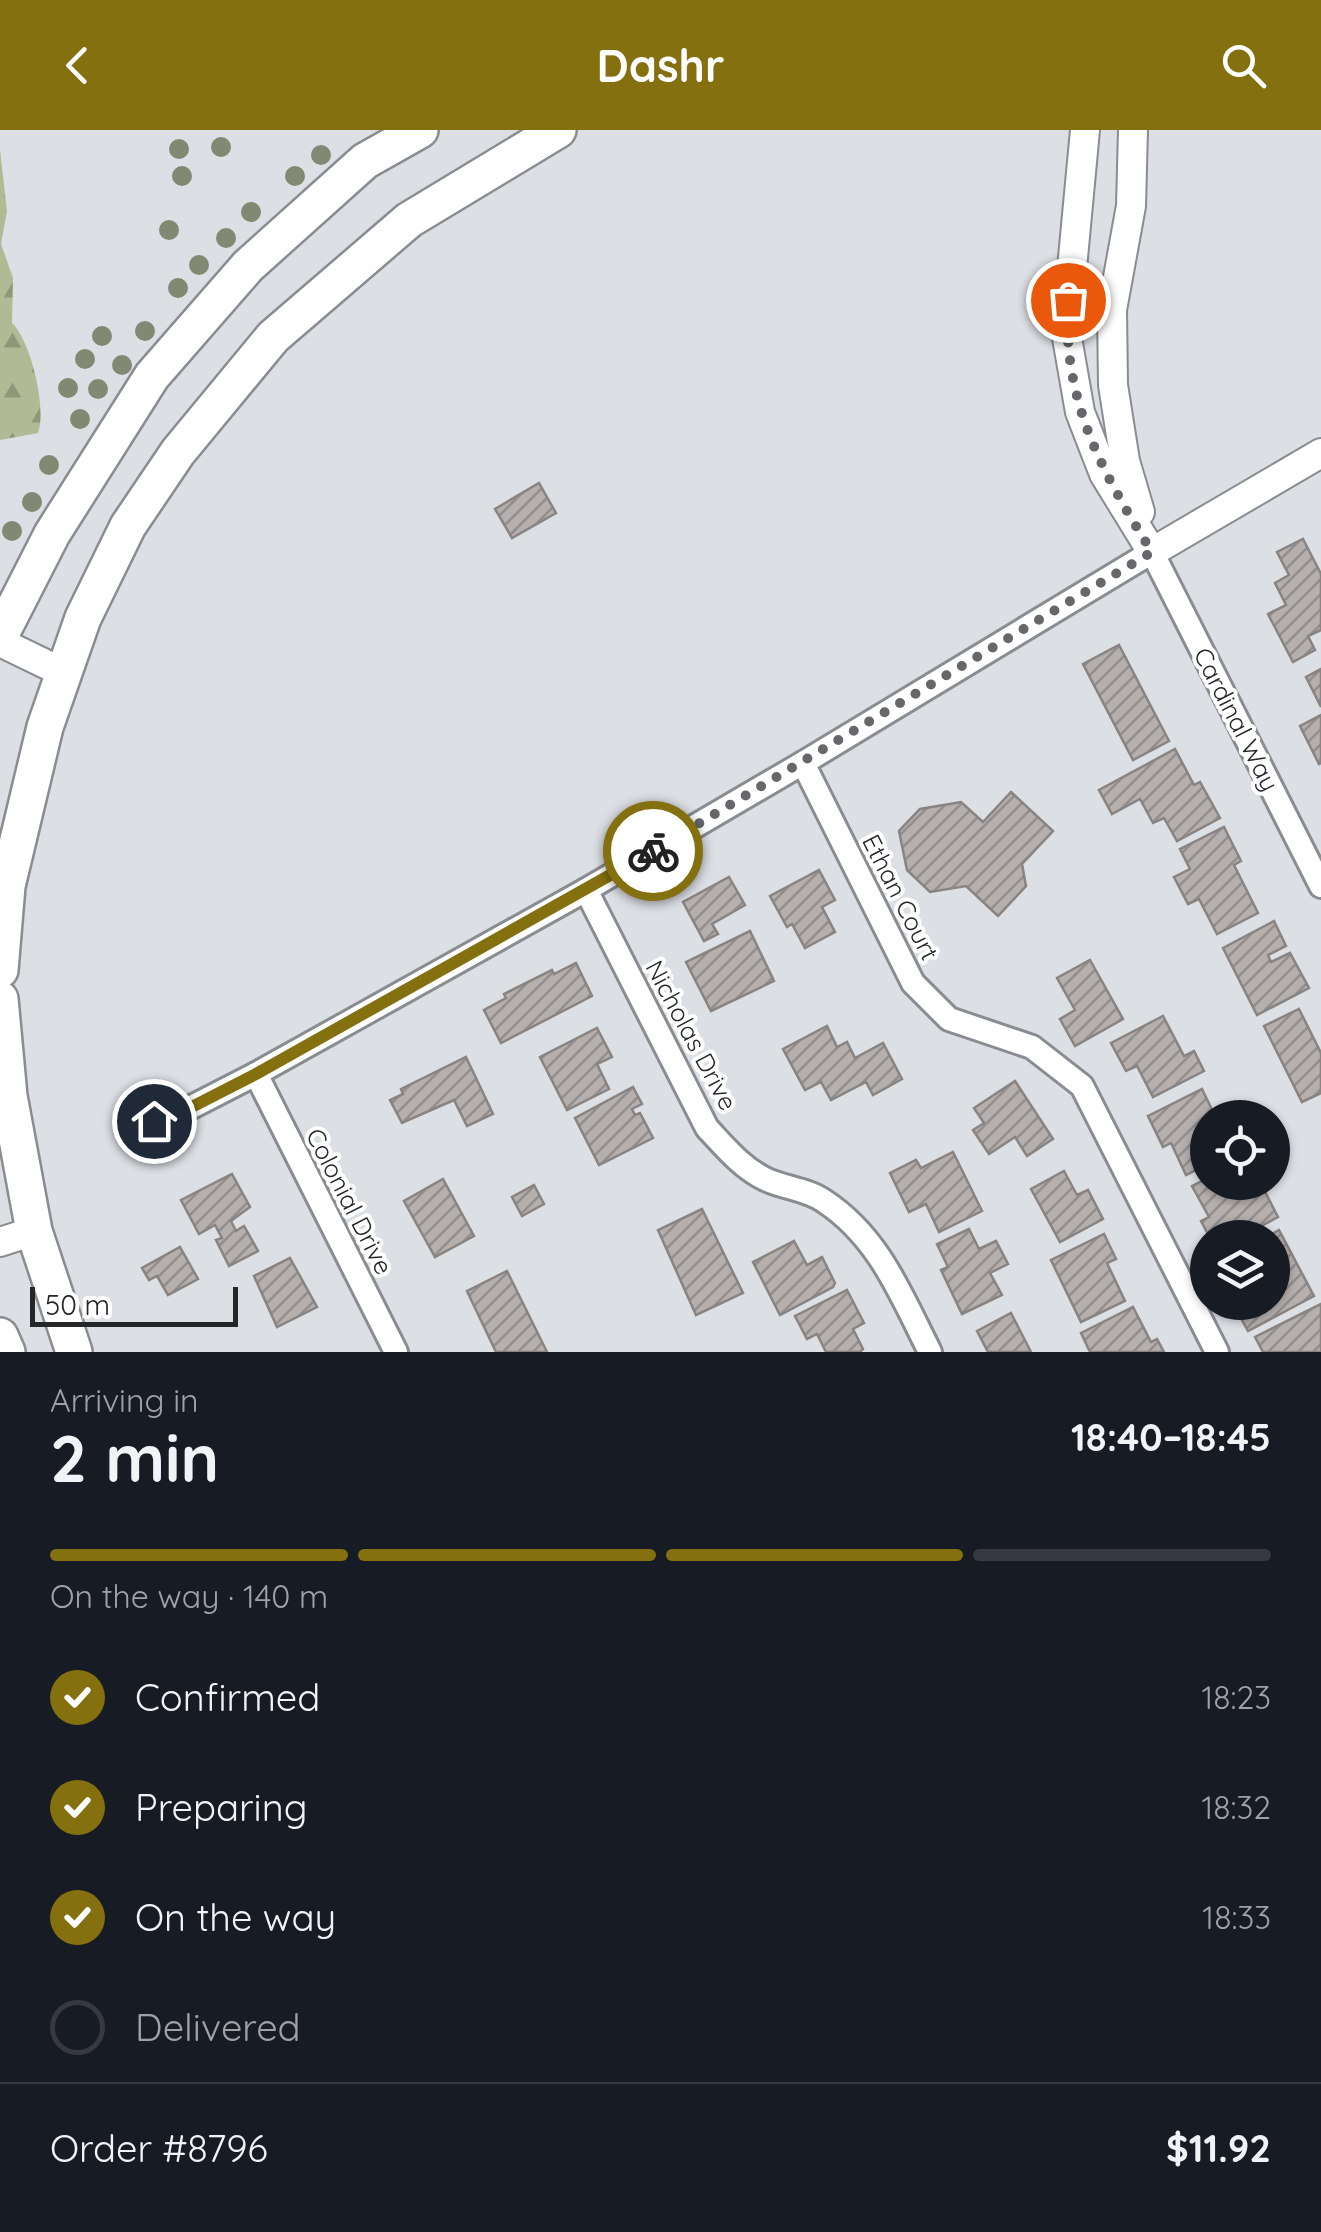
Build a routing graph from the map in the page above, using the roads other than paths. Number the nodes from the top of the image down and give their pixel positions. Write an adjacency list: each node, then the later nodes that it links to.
1 (420, 130): 7 (main road)
2 (558, 130): 8 (main road)
3 (1085, 130): 6 (street, Cardinal Way)
4 (1132, 130): 6 (street, Cardinal Way)
5 (1321, 454): 6 (street)
6 (1152, 552): 9 (street); 10 (street, Cardinal Way)
7 (0, 639): 8 (street)
8 (62, 672): 12 (main road)
9 (803, 764): 11 (street); 23 (street, Ethan Court)
10 (1321, 886)
11 (586, 890): 14 (street); 22 (street, Nicholas Drive)
12 (0, 970)
13 (0, 999): 16 (main road)
14 (256, 1074): 15 (street); 21 (street, Colonial Drive)
15 (129, 1128)
16 (34, 1231): 17 (street); 20 (main road)
17 (0, 1242)
18 (0, 1336): 19 (main road)
19 (8, 1352)
20 (74, 1352)
21 (396, 1352)
22 (930, 1352)
23 (1216, 1352)

